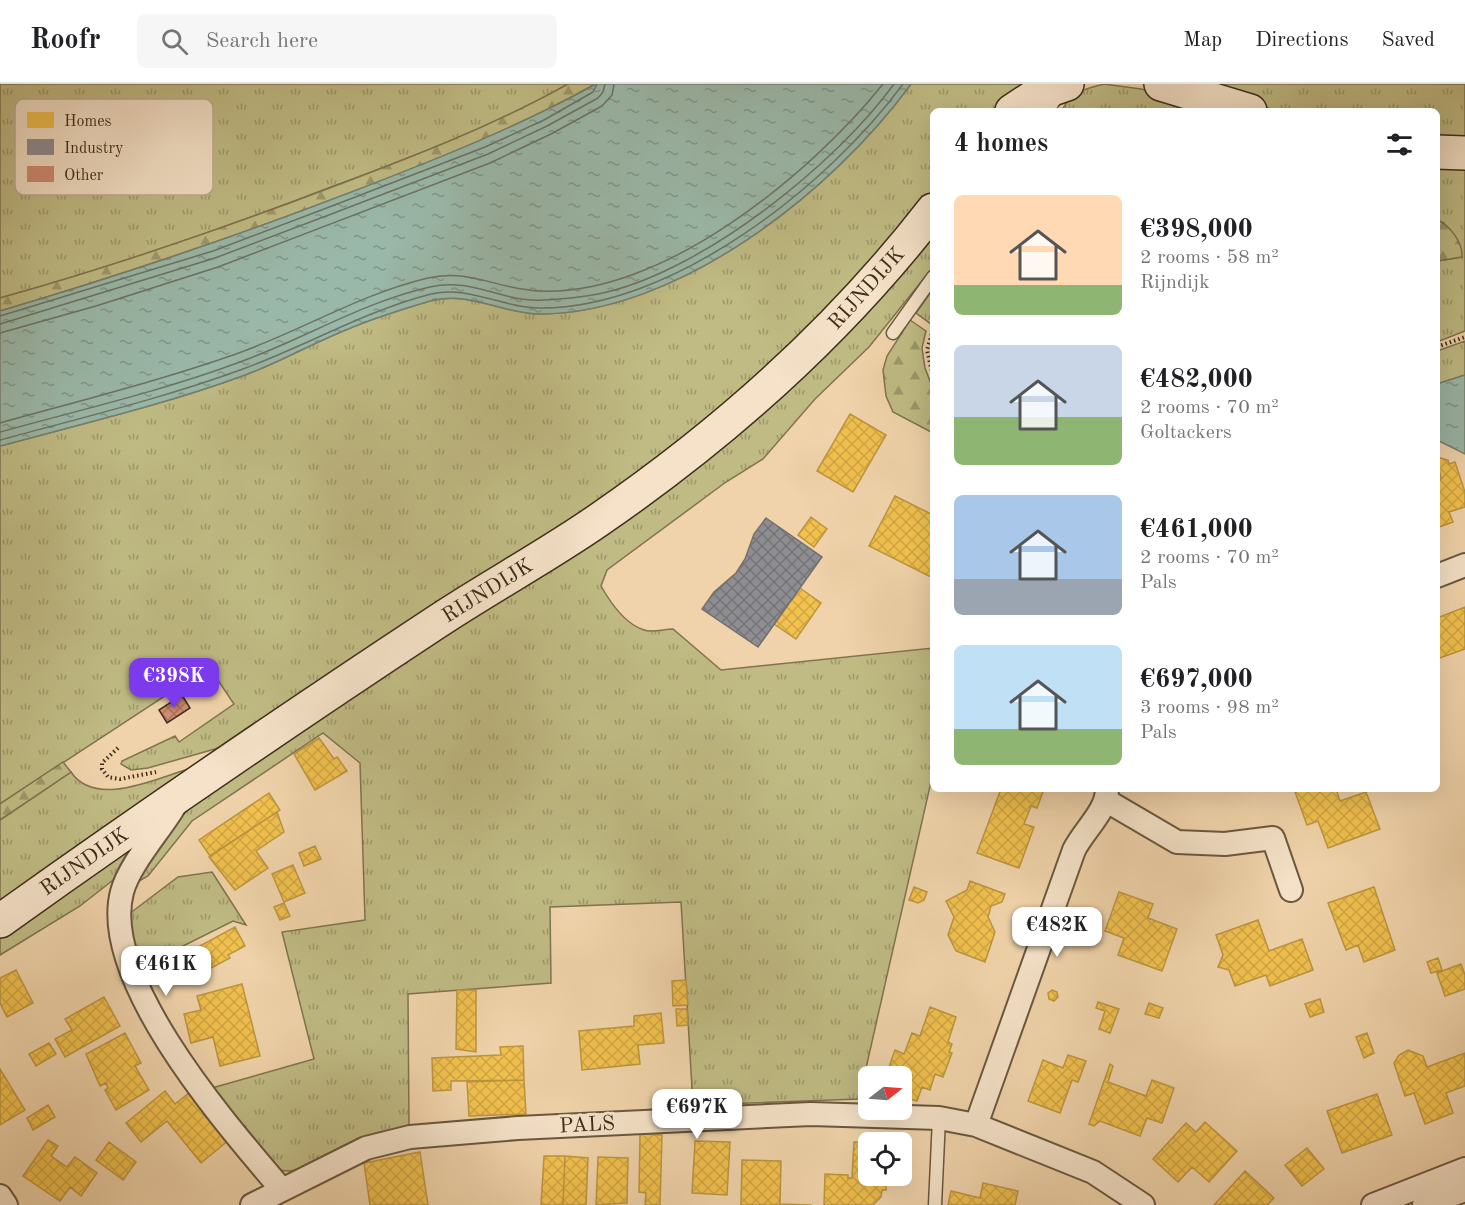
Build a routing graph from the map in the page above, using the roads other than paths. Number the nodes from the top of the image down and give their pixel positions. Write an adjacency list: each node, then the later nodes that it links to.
1 (1067, 84): 3 (street); 4 (lane)
2 (1161, 84): 5 (street)
3 (1017, 108)
4 (1049, 108)
5 (1240, 108)
6 (1440, 152): 7 (street)
7 (1465, 153)
8 (930, 213): 13 (street, RIJNDIJK)
9 (930, 281): 10 (lane, RIJNDIJK)
10 (893, 333)
11 (1465, 565): 12 (street)
12 (1440, 575)
13 (166, 785): 16 (street, RIJNDIJK); 20 (street)
14 (1107, 795): 15 (street); 18 (street)
15 (1291, 890)
16 (0, 921)
17 (939, 1118): 18 (street, PALS); 20 (street, PALS); 25 (lane)
18 (976, 1125): 26 (street, PALS)
19 (1465, 1169): 27 (street)
20 (282, 1190): 24 (street, PALS)
21 (1465, 1190): 28 (street)
22 (0, 1196): 23 (street)
23 (6, 1205)
24 (252, 1205)
25 (935, 1205)
26 (1143, 1205)
27 (1372, 1205)
28 (1424, 1205)

